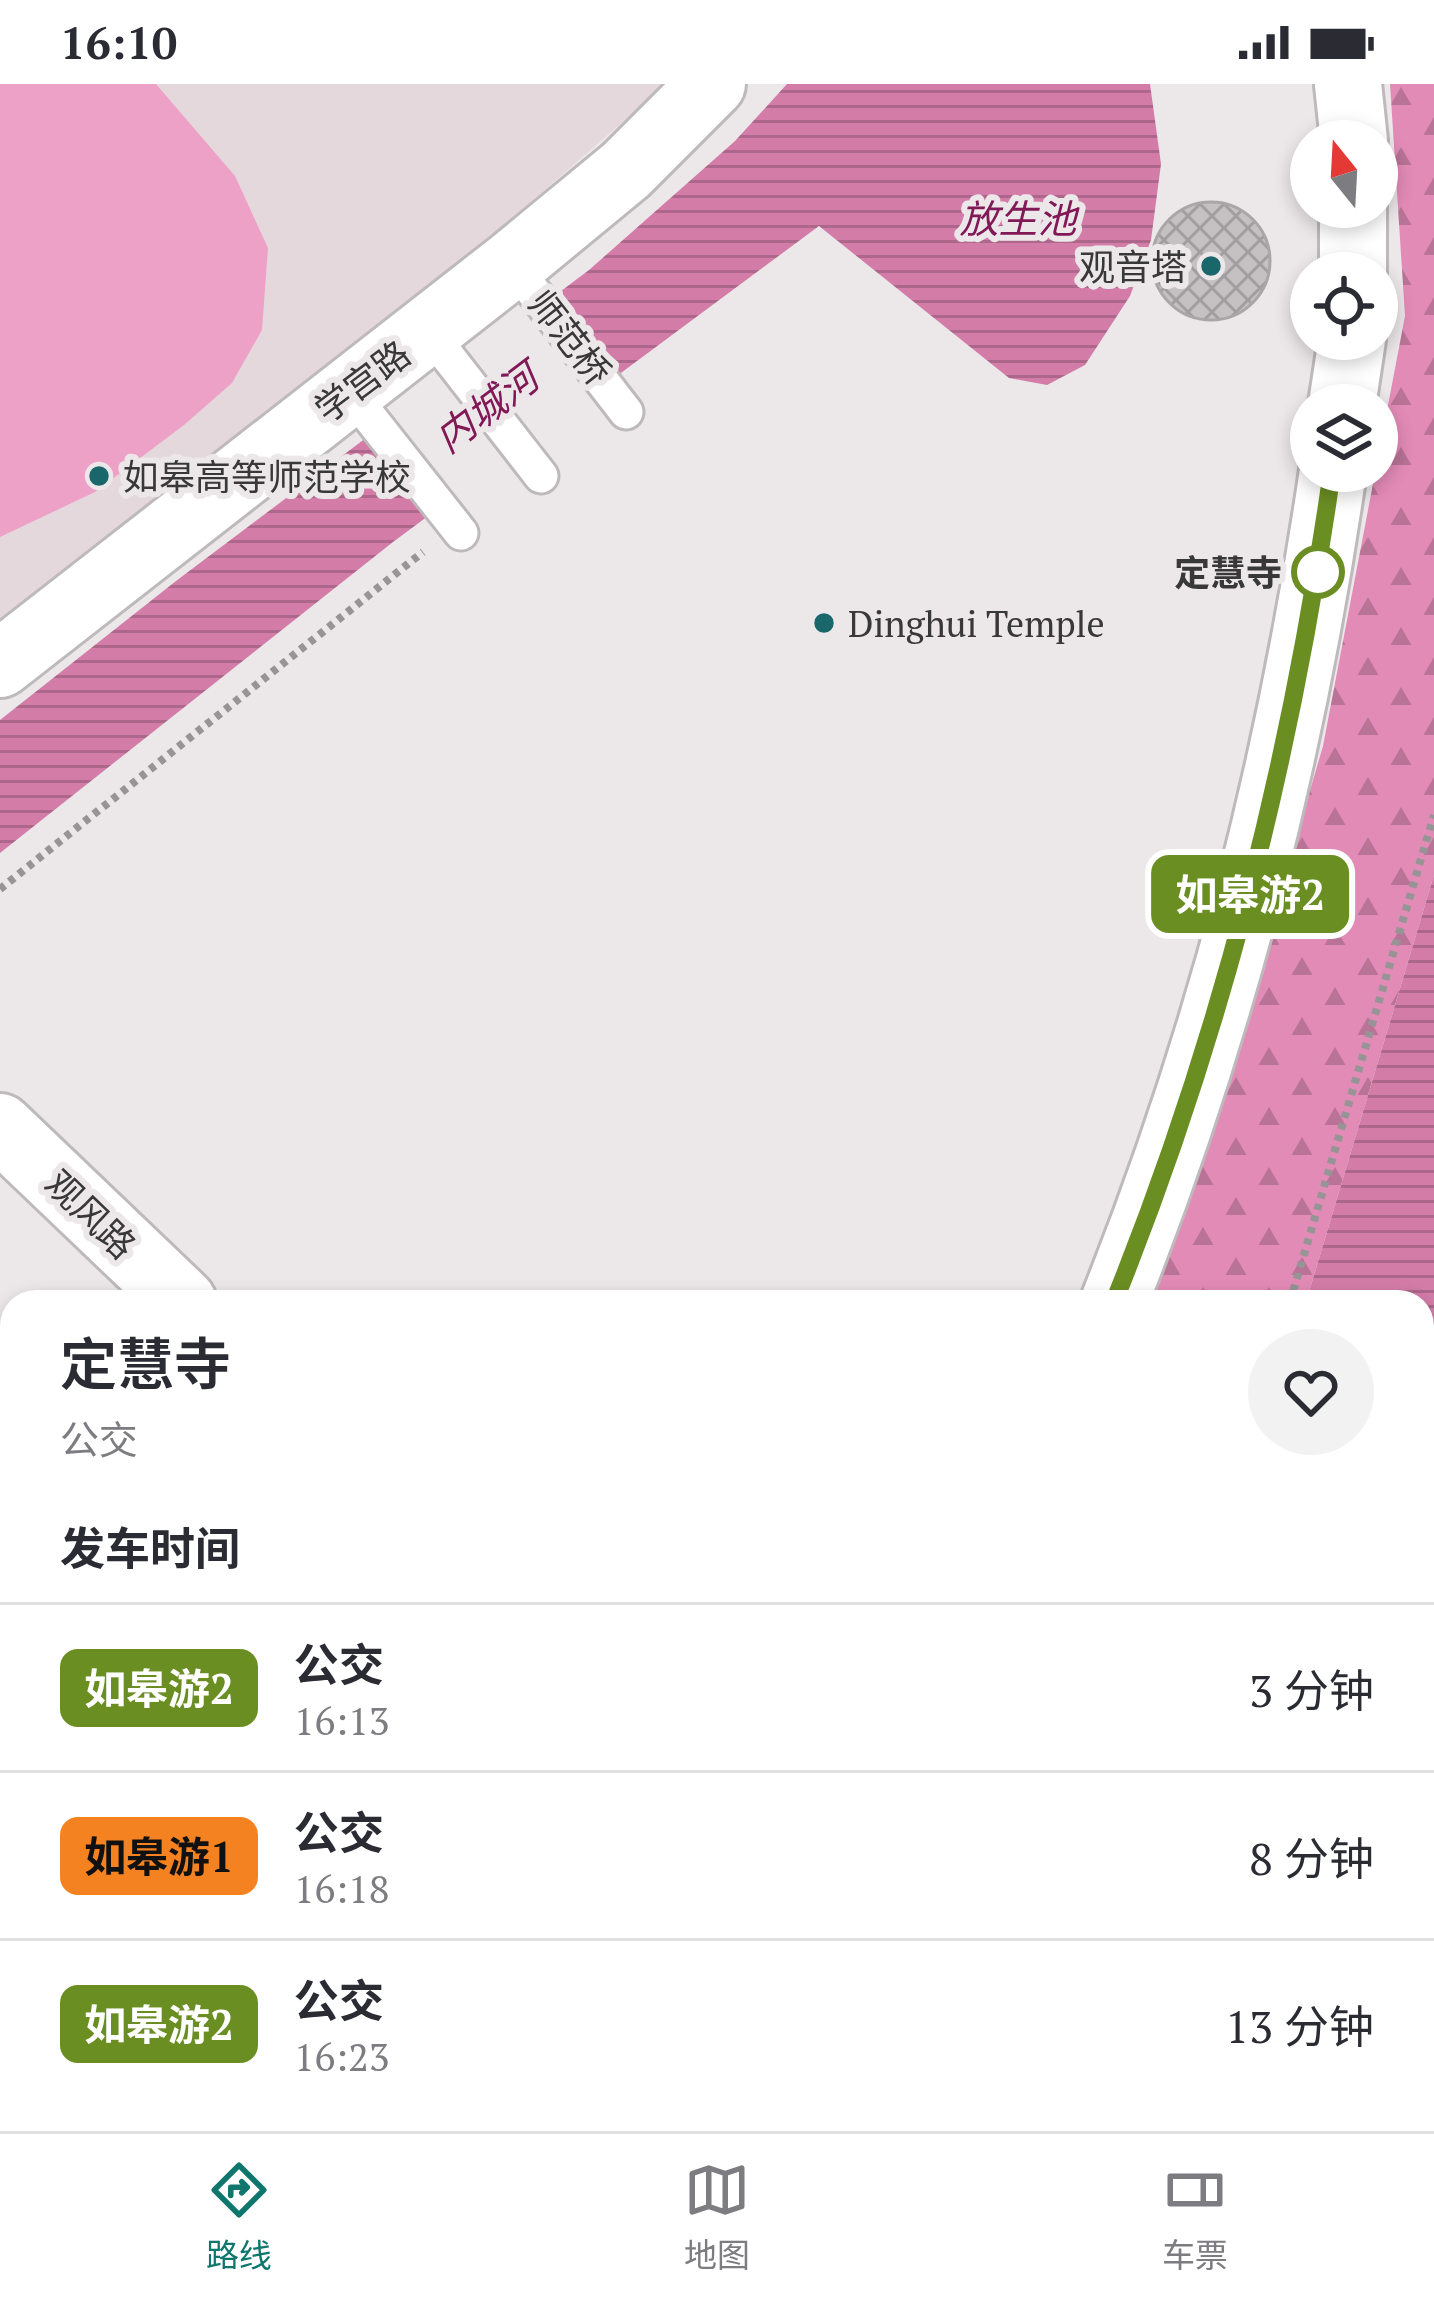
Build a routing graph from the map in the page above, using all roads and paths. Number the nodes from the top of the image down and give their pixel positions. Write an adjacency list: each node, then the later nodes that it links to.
1 (712, 84): 4 (street, 学宫路)
2 (1348, 84): 3 (street)
3 (1352, 120)
4 (524, 278): 5 (street, 学宫路); 6 (lane, 师范桥)
5 (439, 345): 7 (street, 学宫路); 8 (lane)
6 (620, 403)
7 (360, 405): 10 (lane); 11 (street, 学宫路)
8 (534, 468)
9 (1329, 492): 16 (street)
10 (456, 525): 13 (path)
11 (0, 664)
12 (1434, 815): 17 (path)
13 (0, 889)
14 (0, 1127): 15 (street, 观风路)
15 (170, 1290)
16 (1119, 1290)
17 (1295, 1290)

